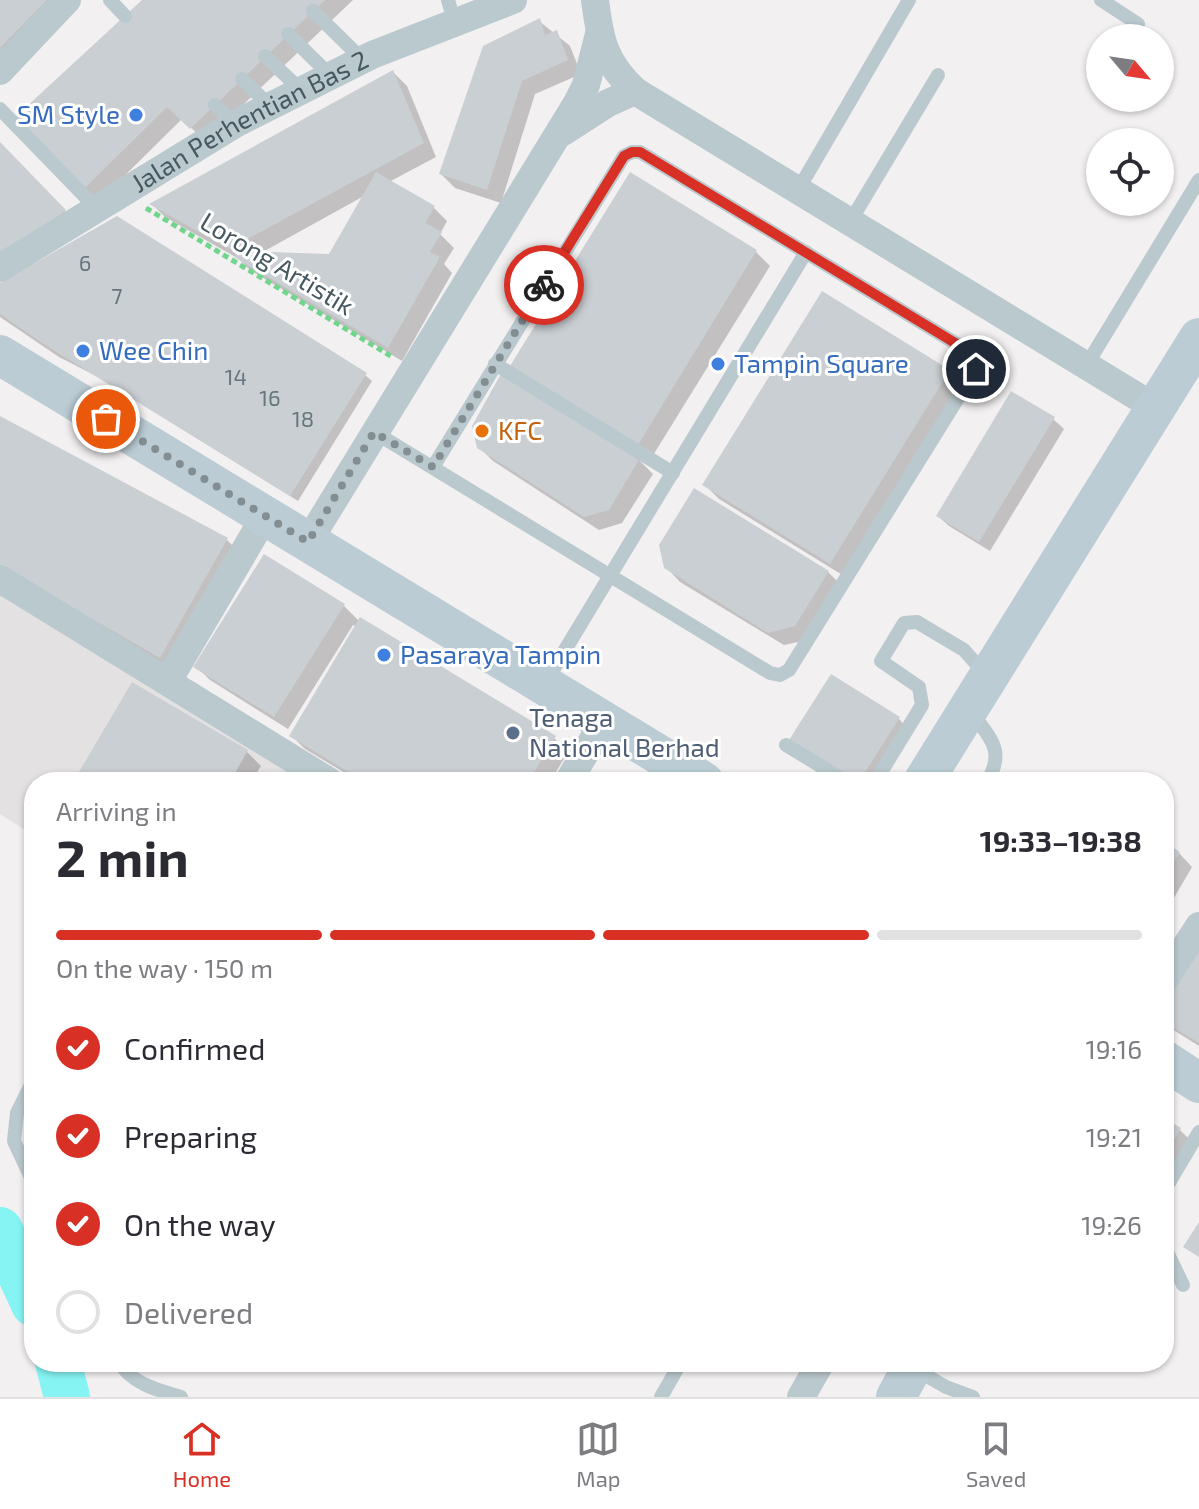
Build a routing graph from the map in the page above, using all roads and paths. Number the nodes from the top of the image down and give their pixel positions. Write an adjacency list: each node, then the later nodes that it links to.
1 (67, 0): 15 (street)
2 (110, 0): 9 (lane)
3 (513, 0): 8 (street, Jalan Perhentian Bas 2)
4 (595, 0): 11 (street)
5 (909, 0): 27 (lane)
6 (1101, 0): 10 (lane)
7 (313, 11): 14 (lane)
8 (451, 12): 14 (street, Jalan Perhentian Bas 2)
9 (125, 16)
10 (1138, 24)
11 (599, 32): 20 (street); 25 (street)
12 (288, 34): 17 (lane)
13 (265, 56): 19 (lane)
14 (363, 60): 17 (street, Jalan Perhentian Bas 2)
15 (0, 71)
16 (938, 75): 30 (lane)
17 (331, 76): 19 (street, Jalan Perhentian Bas 2)
18 (242, 79): 22 (lane)
19 (302, 91): 22 (street, Jalan Perhentian Bas 2)
20 (635, 91): 25 (street); 27 (street)
21 (215, 105): 24 (lane)
22 (271, 107): 24 (street, Jalan Perhentian Bas 2)
23 (0, 109): 29 (lane)
24 (235, 124): 28 (street, Jalan Perhentian Bas 2)
25 (553, 139): 37 (street)
26 (1199, 180): 36 (lane)
27 (798, 190): 30 (street)
28 (120, 193): 29 (street, Jalan Perhentian Bas 2); 37 (path, Lorong Artistik)
29 (96, 208): 32 (street, Jalan Perhentian Bas 2)
30 (850, 222): 36 (street)
31 (806, 252): 35 (lane); 41 (lane); 44 (lane)
32 (0, 268)
33 (0, 355): 42 (street)
34 (1194, 357): 38 (street)
35 (495, 364): 40 (lane); 41 (lane)
36 (1086, 366): 38 (street)
37 (412, 369): 39 (street)
38 (1156, 408): 48 (street)
39 (374, 432): 40 (lane); 43 (street)
40 (433, 467): 44 (lane)
41 (673, 473): 44 (lane)
42 (265, 516): 43 (street); 46 (street)
43 (308, 542): 47 (street)
44 (610, 577): 47 (lane)
45 (0, 579): 46 (street)
46 (168, 681): 51 (street)
47 (544, 685): 49 (street)
48 (978, 693): 55 (lane); 56 (street); 57 (lane)
49 (604, 721): 52 (street); 53 (street)
50 (786, 745): 54 (lane)
51 (314, 772)
52 (574, 772)
53 (688, 772)
54 (831, 772)
55 (881, 772)
56 (929, 772)
57 (993, 772)
58 (1199, 926): 59 (street)
59 (1174, 965)
60 (1174, 1067): 61 (street)
61 (1199, 1083)
62 (24, 1099): 64 (lane)
63 (1199, 1132): 65 (lane)
64 (24, 1162)
65 (1174, 1174)
66 (1174, 1267): 67 (lane)
67 (1183, 1285)
68 (127, 1372): 72 (lane)
69 (675, 1372): 73 (lane)
70 (815, 1372): 74 (street)
71 (906, 1372): 75 (lane)
72 (181, 1397)
73 (661, 1397)
74 (801, 1397)
75 (973, 1397)

